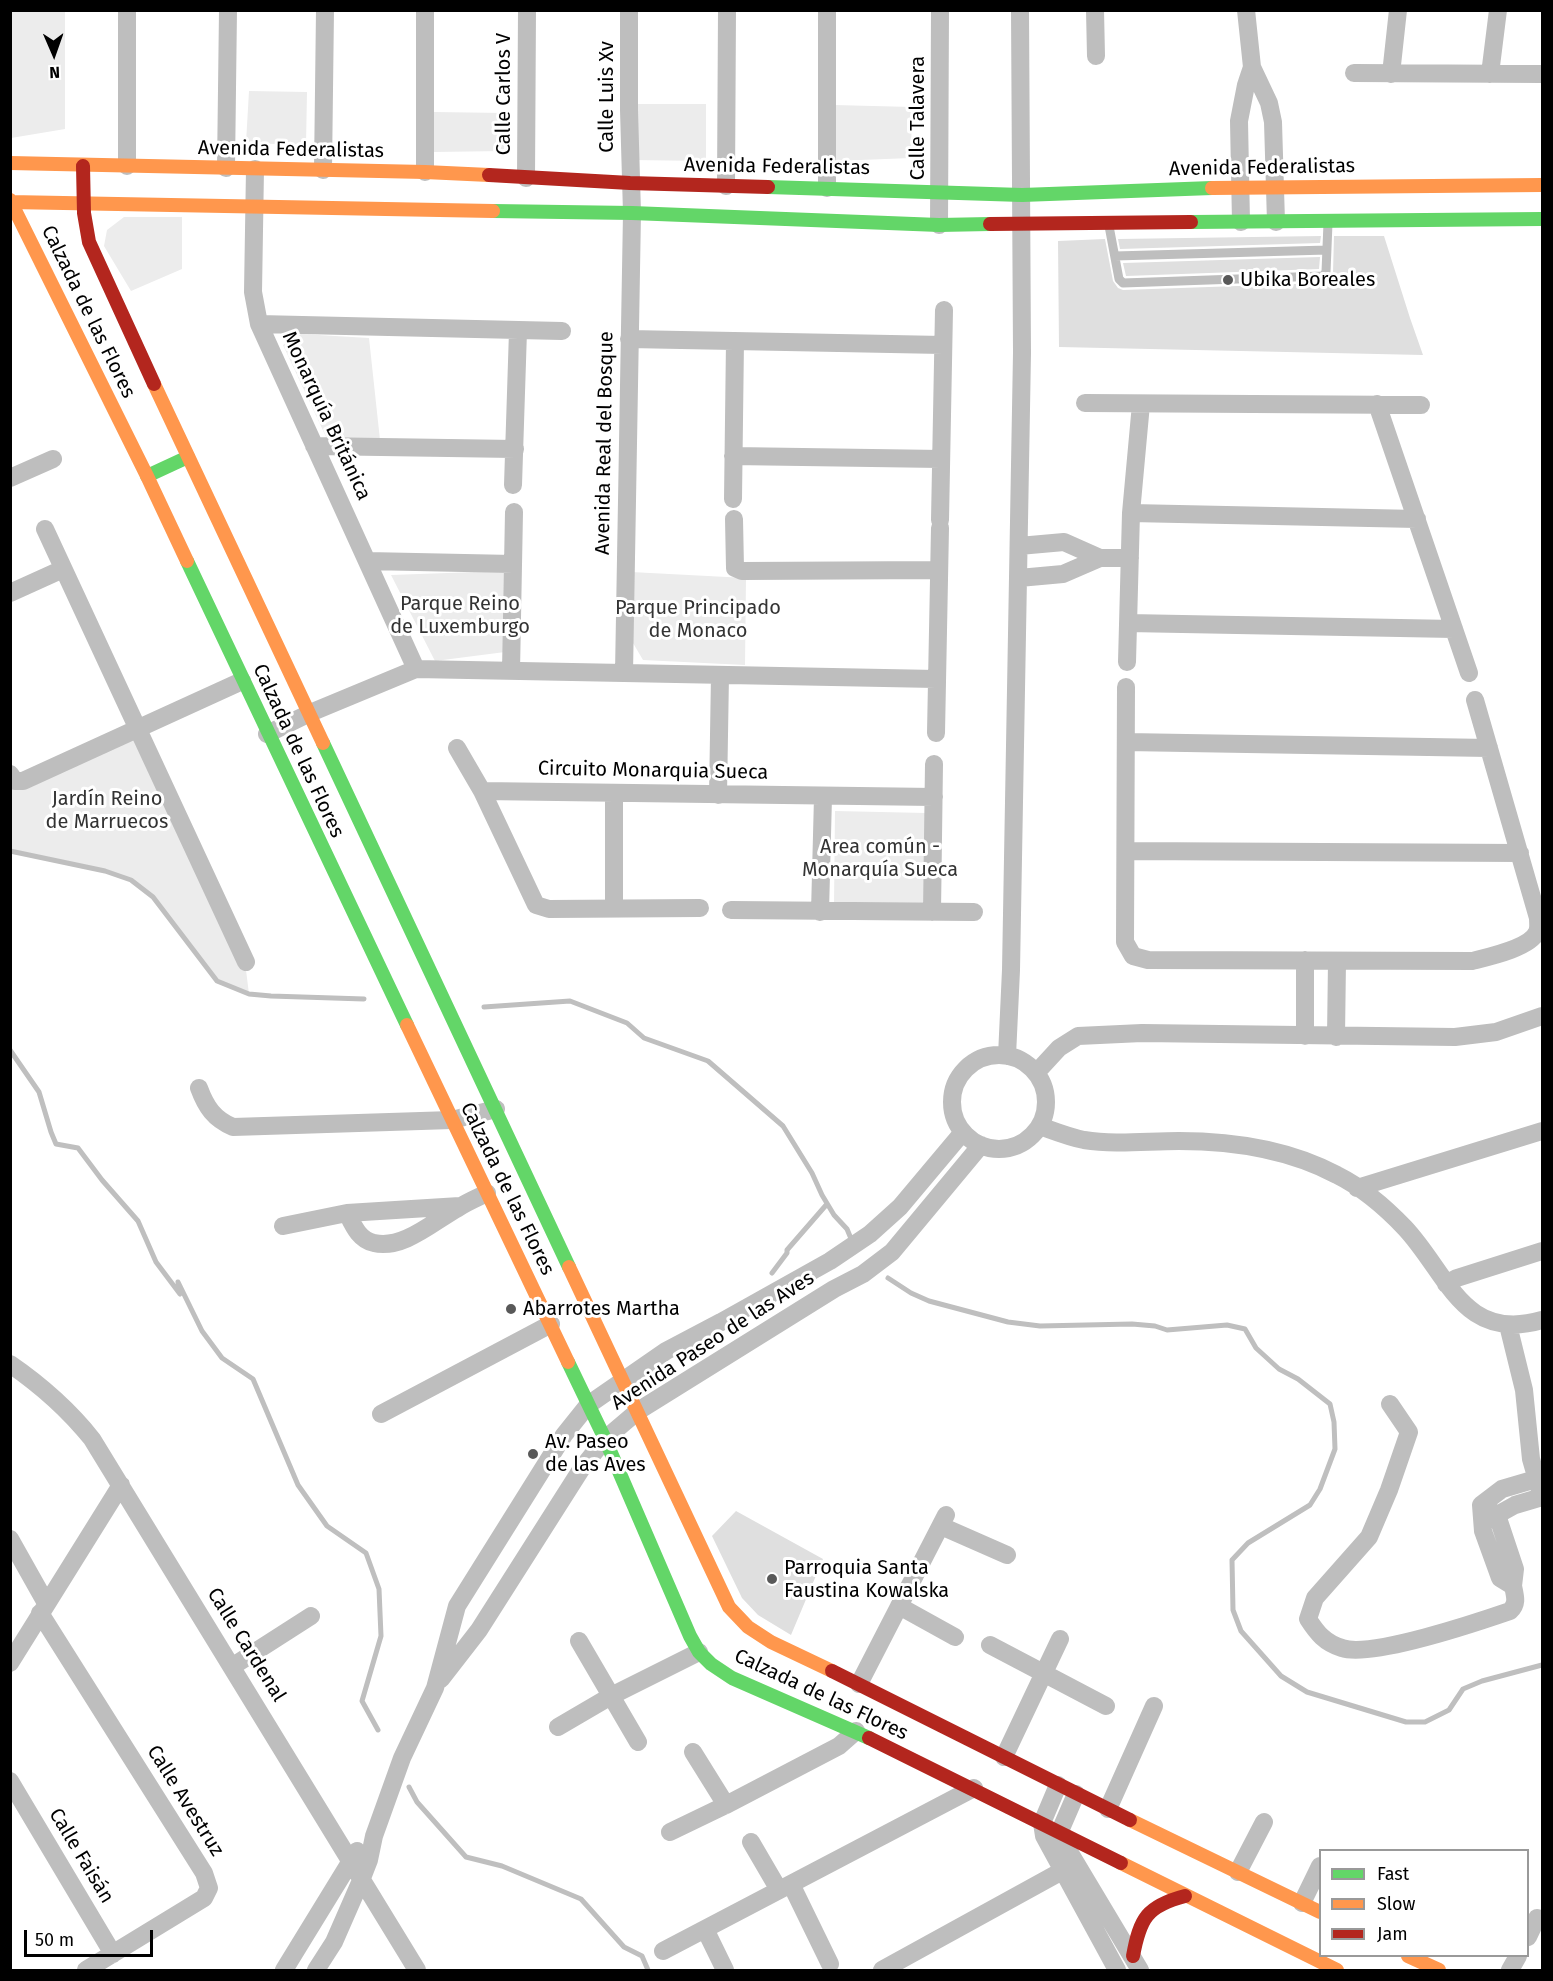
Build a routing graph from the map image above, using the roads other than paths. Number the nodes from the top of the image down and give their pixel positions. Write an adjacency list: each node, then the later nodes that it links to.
1 (127, 10): 23 (street)
2 (228, 10): 24 (street)
3 (325, 10): 26 (street)
4 (425, 10): 27 (street)
5 (526, 10): 28 (street, Calle Carlos V)
6 (629, 10): 29 (street, Calle Luis Xv)
7 (727, 10): 31 (street)
8 (827, 10): 32 (street)
9 (940, 10): 35 (street, Calle Talavera)
10 (1020, 10): 36 (street)
11 (1095, 10): 15 (street)
12 (1246, 10): 16 (street)
13 (1398, 10): 18 (street)
14 (1498, 10): 19 (street)
15 (1096, 56)
16 (1252, 67): 33 (street); 34 (street)
17 (1354, 74): 18 (street)
18 (1390, 74): 19 (street)
19 (1490, 74): 20 (street)
20 (1542, 74)
21 (10, 163): 22 (street, Avenida Federalistas)
22 (83, 166): 23 (street, Avenida Federalistas); 39 (street, Calzada de las Flores)
23 (127, 166): 24 (street, Avenida Federalistas)
24 (226, 168): 25 (street, Avenida Federalistas)
25 (255, 169): 26 (street, Avenida Federalistas); 40 (street, Monarquía Británica)
26 (323, 170): 27 (street, Avenida Federalistas)
27 (425, 172): 28 (street, Avenida Federalistas)
28 (526, 178): 29 (street, Avenida Federalistas)
29 (630, 183): 31 (street, Avenida Federalistas); 41 (street, Calle Luis Xv)
30 (1542, 185): 38 (street, Avenida Federalistas)
31 (726, 186): 32 (street, Avenida Federalistas)
32 (827, 188): 35 (street, Avenida Federalistas)
33 (1275, 188): 34 (street, Avenida Federalistas); 38 (street, Avenida Federalistas); 45 (street)
34 (1240, 189): 36 (street, Avenida Federalistas); 44 (street)
35 (940, 192): 36 (street, Avenida Federalistas); 47 (street, Calle Talavera)
36 (1022, 195): 48 (street)
37 (11, 202): 39 (street, Avenida Federalistas); 68 (street, Calzada de las Flores)
38 (1469, 202): 42 (street, Avenida Federalistas); 43 (street, Avenida Federalistas)
39 (82, 204): 40 (street, Avenida Federalistas); 65 (street, Calzada de las Flores)
40 (255, 206): 41 (street, Avenida Federalistas); 52 (street, Monarquía Británica)
41 (632, 213): 47 (street, Avenida Federalistas); 55 (street, Avenida Real del Bosque)
42 (1542, 219)
43 (1328, 221): 45 (street, Avenida Federalistas); 49 (lane)
44 (1241, 222): 45 (street, Avenida Federalistas); 46 (street, Avenida Federalistas)
45 (1276, 222)
46 (1109, 224): 48 (street, Avenida Federalistas); 50 (lane)
47 (939, 225): 48 (street, Avenida Federalistas)
48 (1022, 225): 77 (street)
49 (1327, 250): 50 (lane); 50 (lane)
50 (1115, 256)
51 (944, 310): 57 (street)
52 (259, 324): 53 (street); 62 (street, Monarquía Británica)
53 (518, 331): 54 (street); 63 (street)
54 (562, 331)
55 (629, 339): 56 (street); 91 (street, Avenida Real del Bosque)
56 (735, 341): 57 (street); 64 (street)
57 (943, 345): 67 (street)
58 (1085, 403): 59 (street)
59 (1141, 404): 60 (street); 73 (street)
60 (1377, 404): 61 (street); 75 (street)
61 (1421, 405)
62 (314, 446): 63 (street); 80 (street, Monarquía Británica)
63 (515, 449): 70 (street)
64 (734, 456): 67 (street); 71 (street)
65 (188, 458): 68 (street); 98 (street, Calzada de las Flores)
66 (53, 459): 69 (street)
67 (941, 459): 83 (street)
68 (147, 476): 95 (street, Calzada de las Flores)
69 (11, 477)
70 (513, 485)
71 (733, 498)
72 (514, 512): 81 (street)
73 (1131, 513): 75 (street); 79 (street)
74 (734, 519): 83 (street)
75 (1417, 519): 87 (street)
76 (45, 529): 82 (street)
77 (1019, 546): 78 (street); 84 (street)
78 (1101, 558): 79 (street); 84 (street)
79 (1130, 558): 86 (street)
80 (367, 561): 81 (street); 89 (street, Monarquía Británica)
81 (513, 564): 90 (street)
82 (63, 568): 85 (street); 99 (street)
83 (939, 570): 94 (street)
84 (1018, 578): 126 (street)
85 (10, 593)
86 (1128, 623): 87 (street); 88 (street)
87 (1454, 629): 92 (street)
88 (1127, 663)
89 (416, 669): 90 (street); 98 (street)
90 (511, 671): 91 (street)
91 (624, 673): 93 (street)
92 (1469, 673)
93 (720, 675): 94 (street); 109 (street)
94 (936, 679): 100 (street)
95 (242, 681): 99 (street); 101 (street, Calzada de las Flores)
96 (1126, 687): 102 (street)
97 (1475, 700): 104 (street)
98 (310, 713): 101 (street); 129 (street, Calzada de las Flores)
99 (137, 727): 106 (street); 122 (street)
100 (936, 733)
101 (267, 734): 130 (street, Calzada de las Flores)
102 (1126, 742): 104 (street); 112 (street)
103 (457, 748): 107 (street)
104 (1490, 748): 113 (street)
105 (934, 764): 111 (street)
106 (10, 774)
107 (482, 791): 108 (street, Circuito Monarquia Sueca); 114 (street)
108 (614, 793): 109 (street, Circuito Monarquia Sueca); 114 (street)
109 (718, 795): 110 (street, Circuito Monarquia Sueca)
110 (823, 797): 111 (street, Circuito Monarquia Sueca); 117 (street)
111 (934, 797): 118 (street)
112 (1126, 851): 113 (street); 120 (street)
113 (1520, 854): 121 (street)
114 (614, 908): 115 (street)
115 (700, 908)
116 (731, 910): 117 (street)
117 (820, 912): 118 (street)
118 (932, 912): 119 (street)
119 (974, 912)
120 (1305, 960): 121 (street); 124 (street)
121 (1337, 961): 125 (street)
122 (246, 962)
123 (1542, 1017): 125 (street)
124 (1305, 1036): 125 (street); 127 (street)
125 (1336, 1037)
126 (1007, 1056): 127 (street); 133 (street)
127 (1036, 1073): 131 (street)
128 (199, 1088): 130 (street)
129 (496, 1109): 130 (street); 148 (street, Calzada de las Flores)
130 (452, 1120): 136 (street, Calzada de las Flores)
131 (1040, 1126): 134 (street); 135 (street)
132 (1542, 1131): 135 (street)
133 (963, 1132): 134 (street); 141 (street, Avenida Paseo de las Aves)
134 (981, 1145): 143 (street, Avenida Paseo de las Aves)
135 (1357, 1188): 142 (street)
136 (487, 1193): 137 (street); 145 (street, Calzada de las Flores)
137 (460, 1206): 138 (street); 138 (street)
138 (347, 1213): 139 (street)
139 (283, 1226)
140 (1542, 1251): 142 (street)
141 (822, 1265): 143 (street); 148 (street, Avenida Paseo de las Aves)
142 (1446, 1284): 146 (street)
143 (834, 1289): 151 (street, Avenida Paseo de las Aves)
144 (1542, 1320): 146 (street)
145 (550, 1324): 150 (street, Calzada de las Flores); 152 (street)
146 (1508, 1325): 154 (street)
147 (10, 1364): 155 (street, Calle Cardenal)
148 (623, 1379): 150 (street, Avenida Paseo de las Aves); 151 (street, Calzada de las Flores)
149 (1390, 1404): 161 (street)
150 (588, 1405): 153 (street, Calzada de las Flores); 174 (street, Avenida Paseo de las Aves)
151 (638, 1411): 153 (street, Avenida Paseo de las Aves); 173 (street, Calzada de las Flores)
152 (381, 1414)
153 (605, 1439): 169 (street, Calzada de las Flores); 174 (street, Avenida Paseo de las Aves)
154 (1536, 1479): 156 (street); 157 (street)
155 (120, 1485): 163 (street); 171 (street, Calle Cardenal)
156 (1542, 1497): 158 (street)
157 (1481, 1504): 158 (street); 161 (street)
158 (1497, 1515): 161 (street)
159 (10, 1539): 163 (street, Calle Avestruz)
160 (1007, 1555): 162 (street)
161 (1513, 1586)
162 (899, 1606): 165 (street); 173 (street)
163 (43, 1608): 170 (street); 208 (street, Calle Avestruz)
164 (311, 1616): 171 (street)
165 (955, 1637)
166 (1060, 1639): 172 (street)
167 (579, 1641): 175 (street)
168 (990, 1645): 172 (street)
169 (699, 1652): 175 (street); 179 (street, Calzada de las Flores)
170 (10, 1663)
171 (233, 1666): 195 (street, Calle Cardenal)
172 (1044, 1673): 176 (street); 182 (street)
173 (859, 1684): 182 (street, Calzada de las Flores)
174 (435, 1688): 193 (street, Avenida Paseo de las Aves)
175 (611, 1696): 178 (street); 180 (street)
176 (1106, 1706)
177 (1154, 1706): 188 (street)
178 (558, 1727)
179 (856, 1731): 185 (street, Calzada de las Flores); 187 (street)
180 (638, 1742)
181 (693, 1752): 187 (street)
182 (1004, 1757): 184 (street, Calzada de las Flores)
183 (10, 1781): 208 (street, Calle Faisán)
184 (1058, 1785): 186 (street, Calzada de las Flores); 190 (street)
185 (974, 1788): 190 (street, Calzada de las Flores); 200 (street)
186 (1076, 1794): 188 (street, Calzada de las Flores); 191 (street)
187 (726, 1805): 192 (street)
188 (1108, 1809): 198 (street, Calzada de las Flores)
189 (1264, 1822): 198 (street)
190 (1042, 1823): 191 (street, Calzada de las Flores); 197 (street)
191 (1060, 1831): 201 (street, Calzada de las Flores); 212 (street)
192 (670, 1832)
193 (374, 1836): 195 (street, Avenida Paseo de las Aves); 199 (street, Avenida Paseo de las Aves)
194 (751, 1842): 200 (street)
195 (350, 1859): 199 (street, Calle Cardenal); 215 (street, Avenida Paseo de las Aves)
196 (1319, 1868): 202 (street)
197 (1062, 1871): 213 (street); 219 (street)
198 (1238, 1872): 202 (street, Calzada de las Flores)
199 (362, 1878): 216 (street, Avenida Paseo de las Aves); 217 (street, Calle Cardenal)
200 (785, 1887): 205 (street); 211 (street)
201 (1185, 1896): 212 (street); 220 (street, Calzada de las Flores)
202 (1302, 1903): 203 (street, Calzada de las Flores)
203 (1319, 1912)
204 (1536, 1917): 206 (street)
205 (705, 1929): 207 (street); 218 (street)
206 (1529, 1932)
207 (663, 1951)
208 (113, 1954): 214 (street, Calle Avestruz)
209 (1410, 1957): 221 (street)
210 (1517, 1957): 222 (street)
211 (830, 1964)
212 (1137, 1964): 213 (street)
213 (1113, 1969)
214 (86, 1971)
215 (284, 1971)
216 (316, 1971)
217 (417, 1971)
218 (725, 1971)
219 (882, 1971)
220 (1337, 1971)
221 (1438, 1971)
222 (1510, 1971)

